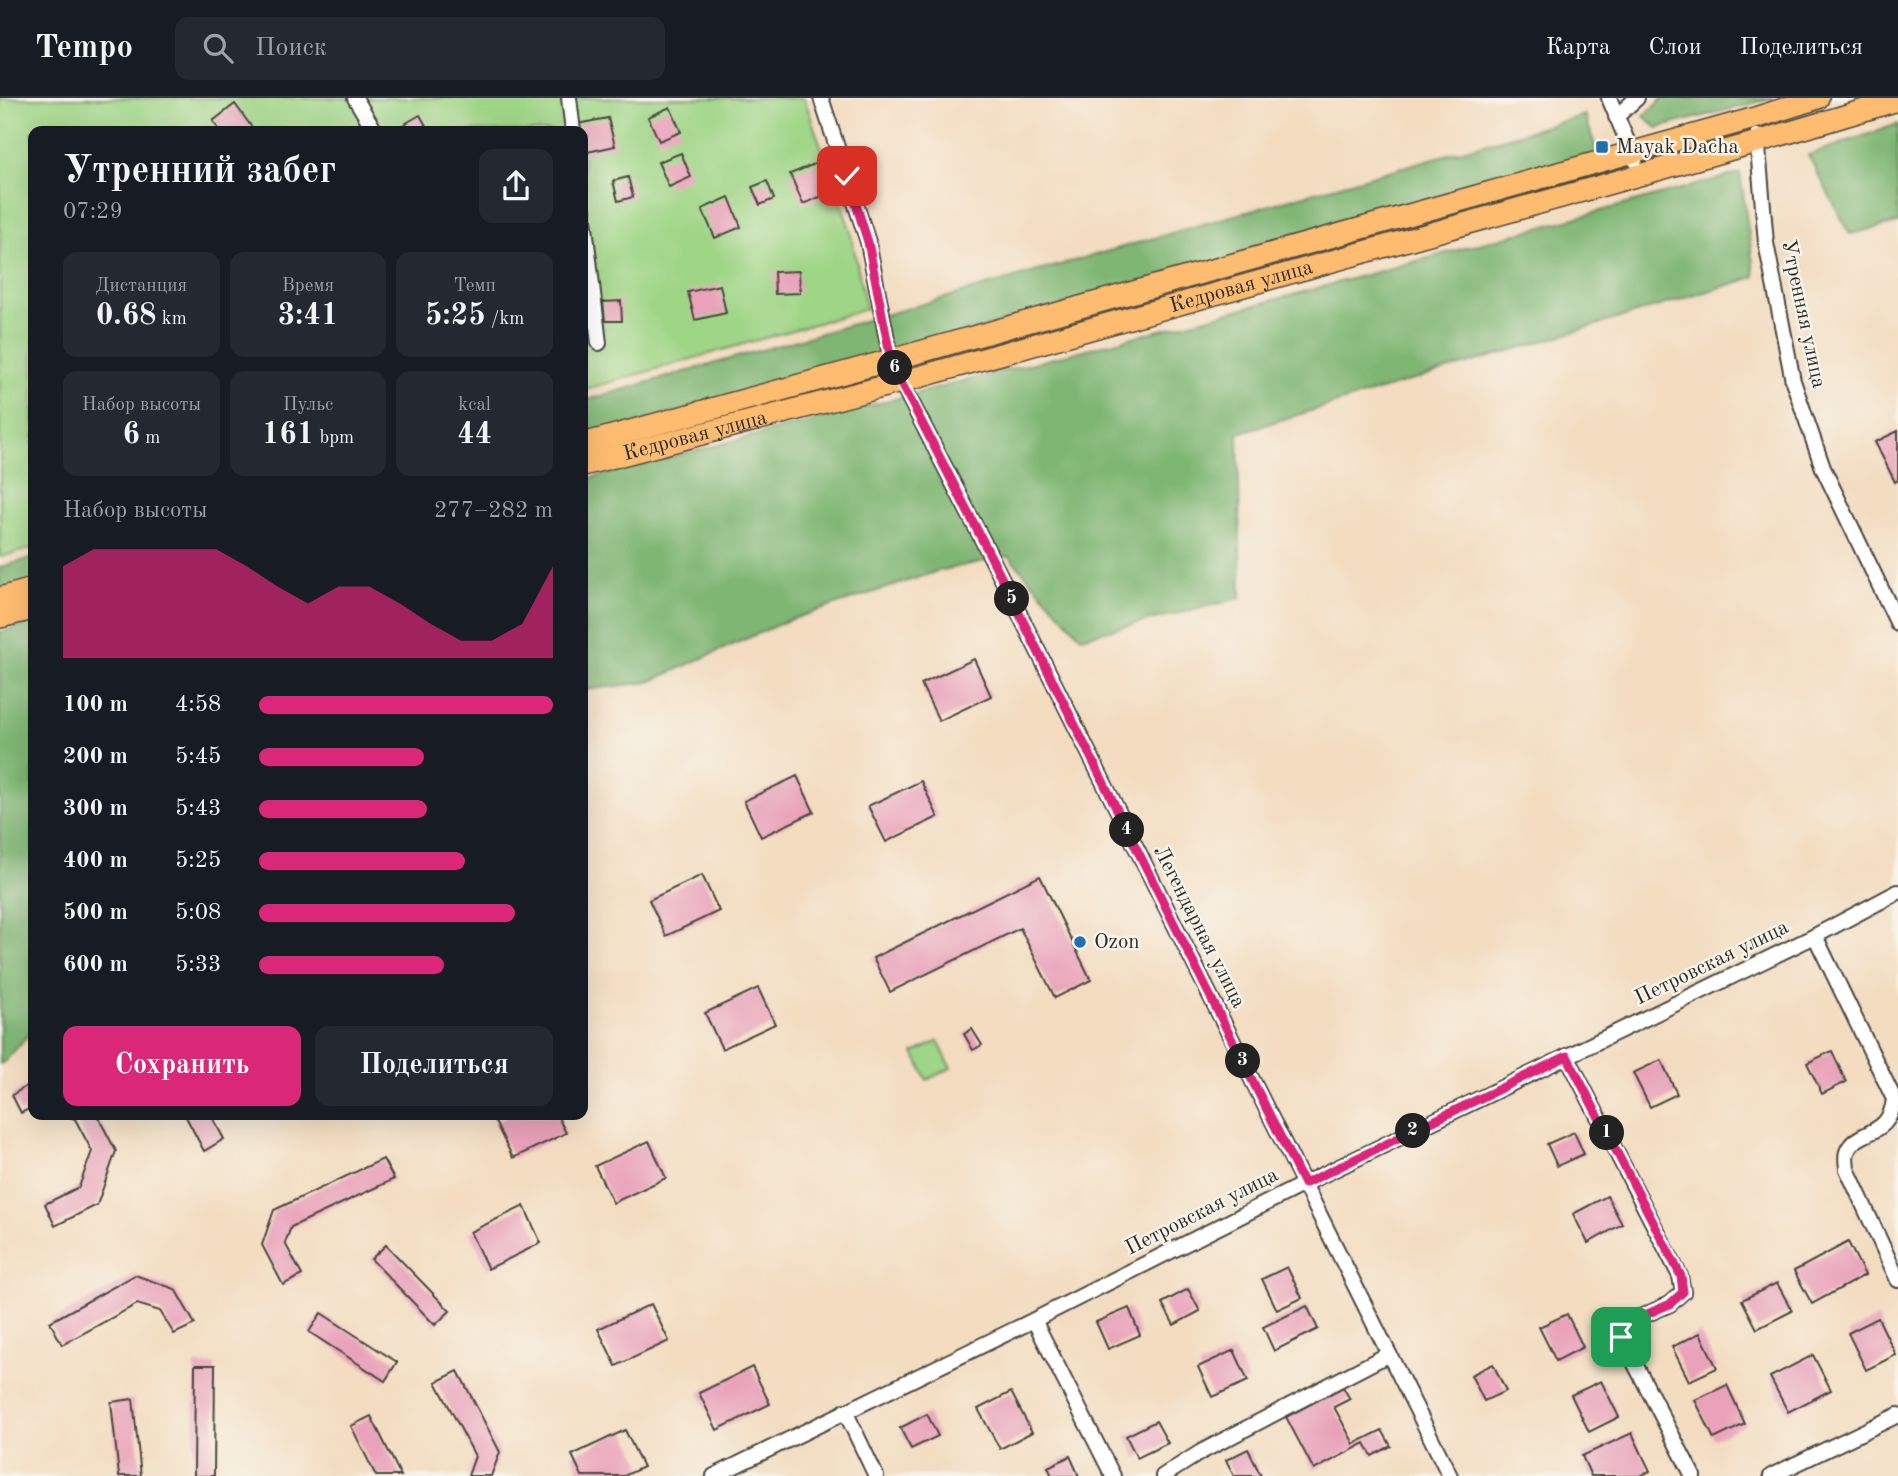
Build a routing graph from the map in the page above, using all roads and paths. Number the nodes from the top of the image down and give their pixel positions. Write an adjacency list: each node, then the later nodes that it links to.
1 (355, 98): 10 (street)
2 (569, 98): 11 (street)
3 (821, 98): 17 (street, Легендарная улица)
4 (1609, 98): 8 (street)
5 (1637, 98): 8 (street)
6 (1818, 98): 9 (main road, Кедровая улица)
7 (1898, 100): 12 (main road, Кедровая улица)
8 (1615, 117): 13 (street)
9 (1755, 118): 12 (street, Утренняя улица); 13 (main road, Кедровая улица)
10 (372, 126)
11 (572, 126)
12 (1757, 142): 14 (main road, Кедровая улица); 25 (street, Утренняя улица)
13 (1632, 153): 14 (street); 17 (main road, Кедровая улица)
14 (1641, 174): 18 (main road, Кедровая улица)
15 (588, 252): 16 (street)
16 (599, 343)
17 (891, 360): 18 (street, Легендарная улица); 19 (main road, Кедровая улица)
18 (901, 382): 20 (main road, Кедровая улица); 29 (street, Легендарная улица)
19 (588, 443)
20 (588, 464)
21 (28, 590): 22 (main road)
22 (0, 598)
23 (28, 610): 24 (main road)
24 (0, 617)
25 (1898, 624)
26 (1898, 892): 27 (street, Петровская улица)
27 (1815, 936): 28 (street, Петровская улица); 30 (street)
28 (1567, 1056): 29 (street, Петровская улица); 40 (street)
29 (1304, 1184): 31 (street, Петровская улица); 32 (street, Легендарная улица)
30 (1898, 1280)
31 (1034, 1320): 33 (street, Петровская улица); 37 (street)
32 (1389, 1354): 38 (street); 39 (street, Легендарная улица)
33 (845, 1411): 35 (street, Петровская улица); 36 (street)
34 (1898, 1415): 41 (street)
35 (714, 1476)
36 (876, 1476)
37 (1113, 1476)
38 (1163, 1476)
39 (1450, 1476)
40 (1693, 1476)
41 (1771, 1476)

